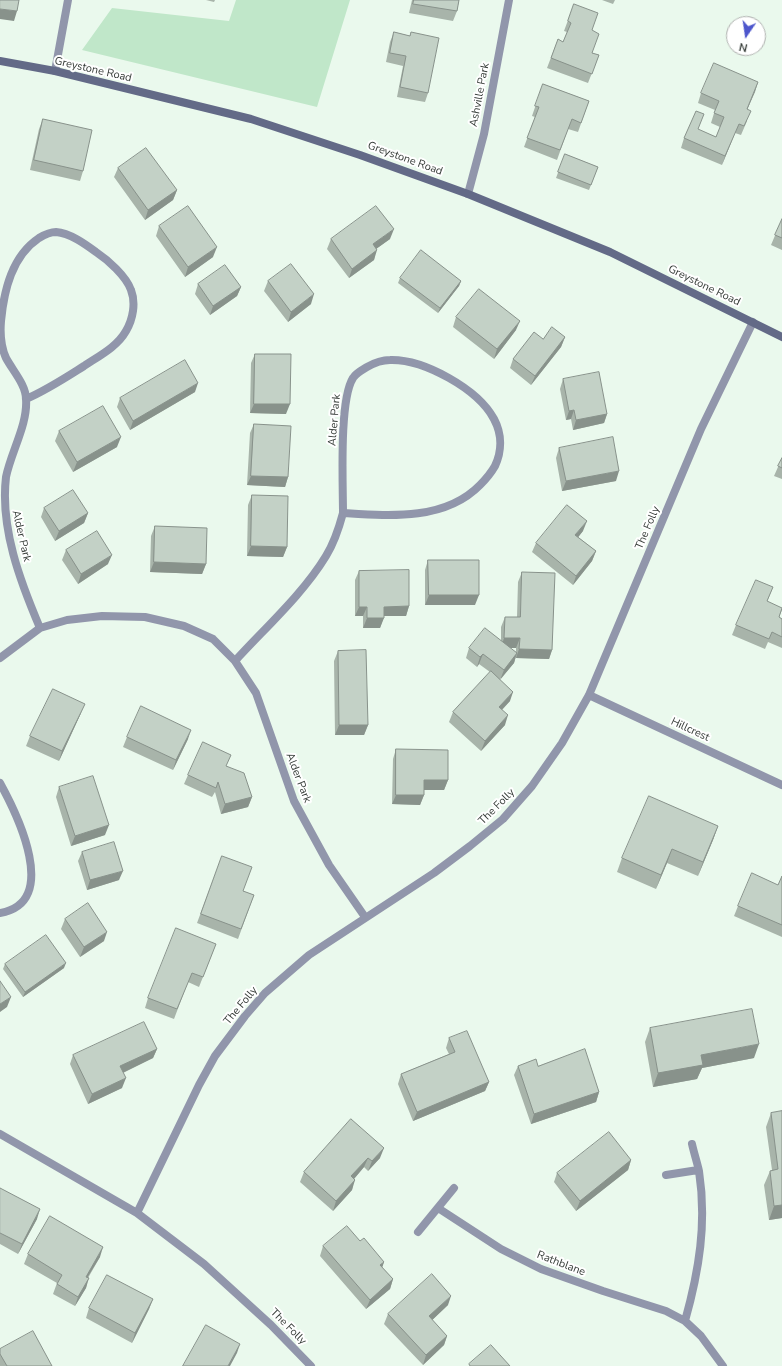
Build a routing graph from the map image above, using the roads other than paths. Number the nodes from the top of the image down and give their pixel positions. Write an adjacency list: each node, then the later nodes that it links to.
1 (68, 0): 4 (street)
2 (509, 0): 5 (street, Ashville Park)
3 (0, 61): 4 (main road, Greystone Road)
4 (55, 72): 5 (main road, Greystone Road)
5 (468, 194): 6 (main road, Greystone Road)
6 (753, 322): 7 (main road, Greystone Road); 13 (street, The Folly)
7 (782, 337)
8 (26, 399): 8 (street, Alder Park); 10 (street, Alder Park)
9 (343, 513): 9 (street, Alder Park); 12 (street, Alder Park)
10 (40, 628): 11 (street, Alder Park); 12 (street, Alder Park)
11 (0, 658)
12 (235, 661): 17 (street, Alder Park)
13 (589, 695): 15 (street, Hillcrest); 17 (street, The Folly)
14 (0, 783): 16 (street)
15 (782, 785)
16 (0, 913)
17 (365, 917): 24 (street, The Folly)
18 (0, 1134): 24 (street, The Folly)
19 (692, 1144): 20 (street)
20 (698, 1170): 21 (street); 26 (street)
21 (666, 1175)
22 (454, 1188): 23 (street)
23 (438, 1208): 25 (street); 26 (street, Rathblane)
24 (137, 1213): 27 (street, The Folly)
25 (418, 1232)
26 (685, 1321): 28 (street, Rathblane)
27 (311, 1366)
28 (723, 1366)

